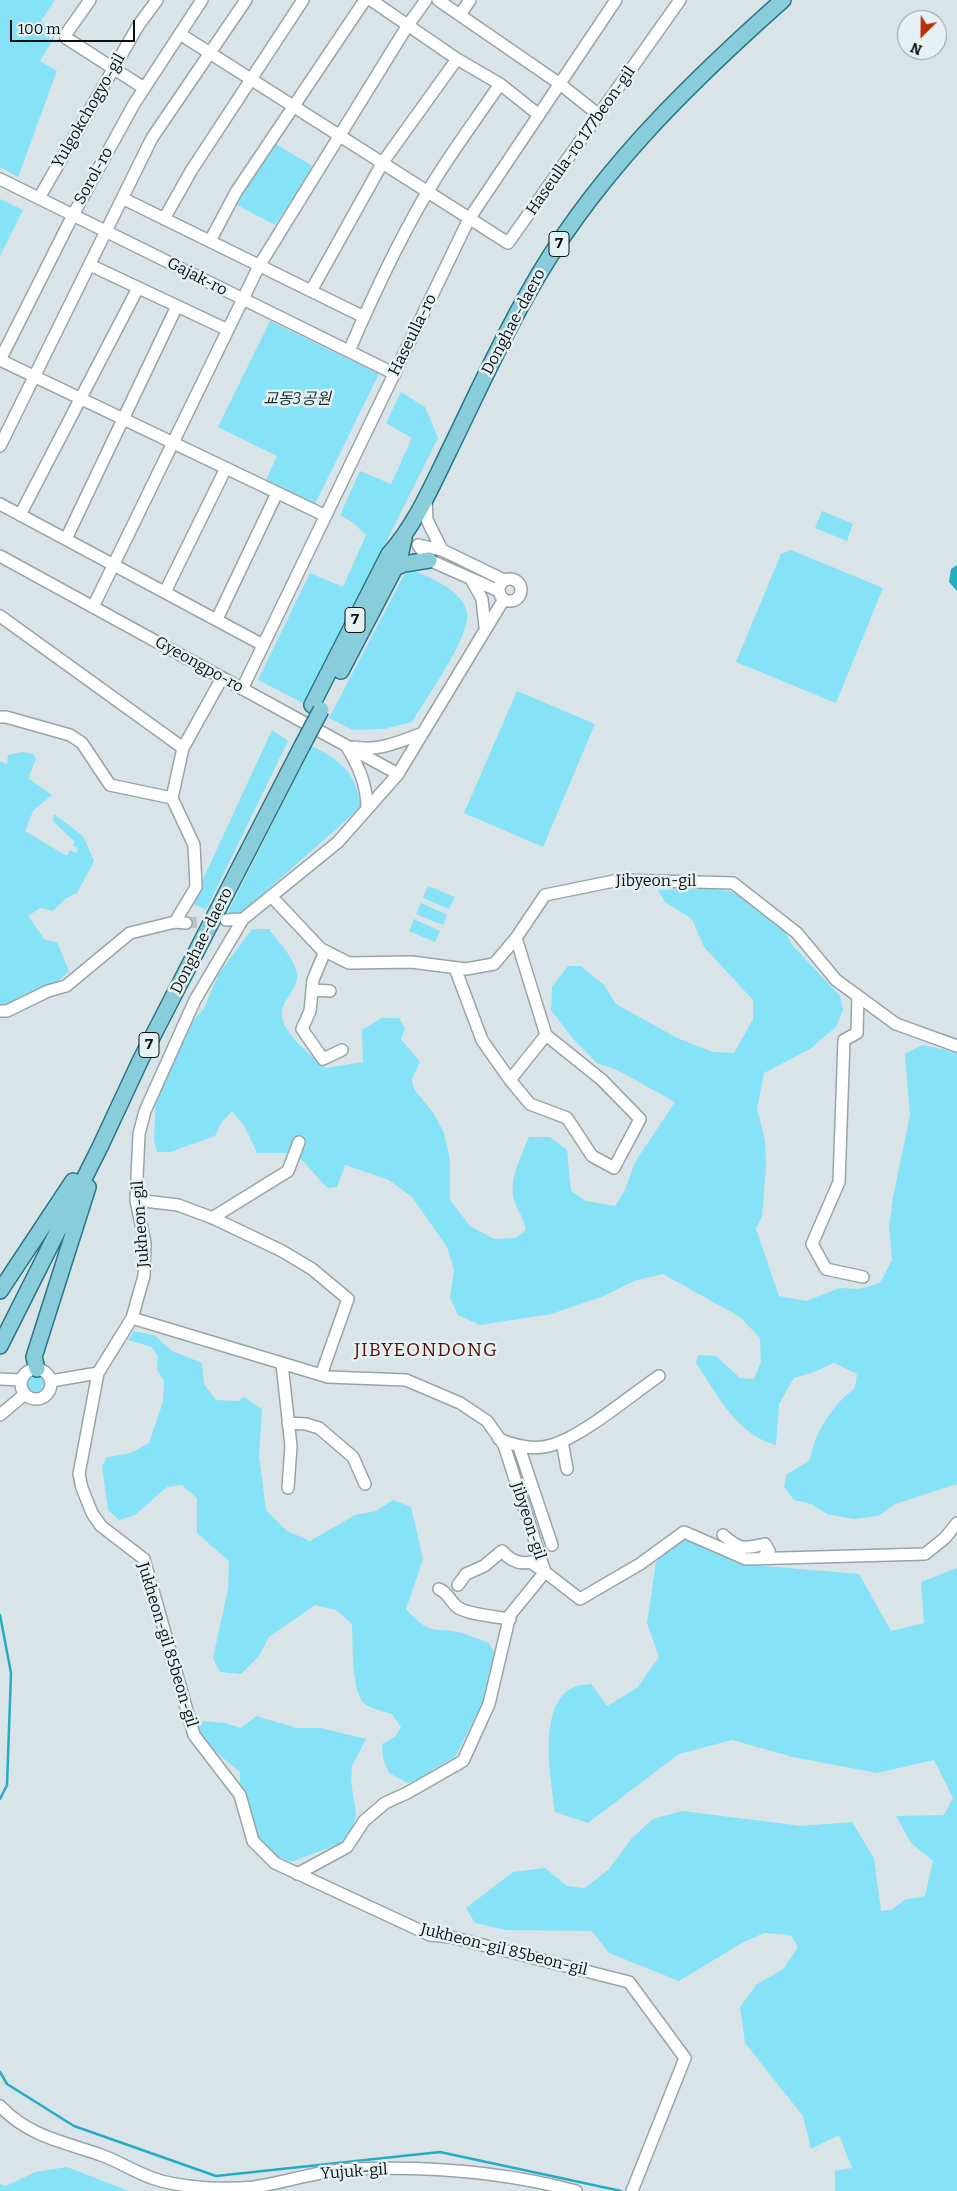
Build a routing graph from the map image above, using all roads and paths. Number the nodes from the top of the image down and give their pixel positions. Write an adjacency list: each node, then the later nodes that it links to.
1 (90, 0): 19 (street)
2 (157, 0): 19 (street, Yulgokchogyo-gil)
3 (202, 0): 16 (street, Sorol-ro)
4 (246, 0): 17 (street)
5 (303, 0): 20 (street)
6 (365, 0): 24 (street)
7 (371, 0): 15 (street)
8 (426, 0): 15 (street)
9 (438, 0): 14 (street)
10 (470, 0): 14 (street)
11 (616, 0): 22 (street, Haseulla-ro)
12 (680, 0): 26 (street, Haseulla-ro 177beon-gil)
13 (783, 0): 56 (main road, Donghae-daero / 7)
14 (460, 15): 22 (street)
15 (408, 25): 18 (street); 27 (street)
16 (180, 34): 17 (street); 23 (street, Sorol-ro)
17 (210, 53): 20 (street); 32 (street)
18 (457, 58): 21 (street); 28 (street)
19 (113, 69): 23 (street); 31 (street, Yulgokchogyo-gil)
20 (252, 79): 24 (street); 34 (street)
21 (500, 84): 25 (street); 30 (street)
22 (560, 84): 25 (street, Haseulla-ro); 26 (street)
23 (144, 88): 33 (street, Sorol-ro)
24 (294, 106): 27 (street); 37 (street)
25 (539, 115): 35 (street, Haseulla-ro)
26 (599, 115): 35 (street, Haseulla-ro 177beon-gil)
27 (340, 135): 28 (street); 39 (street)
28 (383, 162): 30 (street); 41 (street)
29 (0, 179): 31 (street, Gajak-ro)
30 (428, 191): 35 (street); 44 (street)
31 (39, 198): 33 (street, Gajak-ro)
32 (124, 199): 34 (street); 36 (street)
33 (72, 214): 36 (street, Gajak-ro); 47 (street, Sorol-ro)
34 (164, 219): 37 (street)
35 (469, 219): 48 (street, Haseulla-ro)
36 (107, 231): 38 (street); 42 (street, Gajak-ro)
37 (210, 241): 39 (street)
38 (90, 265): 40 (street); 49 (street)
39 (260, 266): 41 (street); 42 (street)
40 (138, 288): 43 (street); 50 (street)
41 (311, 291): 44 (street)
42 (244, 300): 45 (street); 46 (street, Gajak-ro)
43 (177, 306): 45 (street); 51 (street)
44 (364, 317): 46 (street)
45 (228, 330): 52 (street)
46 (349, 351): 48 (street, Gajak-ro)
47 (0, 360): 49 (street)
48 (395, 374): 59 (street, Haseulla-ro)
49 (34, 377): 50 (street); 53 (street)
50 (80, 399): 51 (street); 58 (street)
51 (123, 419): 52 (street); 61 (street)
52 (173, 443): 54 (street); 66 (street)
53 (0, 446)
54 (226, 468): 55 (street); 70 (street)
55 (277, 493): 59 (street); 74 (street)
56 (426, 497): 60 (main road, Donghae-daero / 7); 63 (street)
57 (0, 504): 58 (street)
58 (20, 514): 61 (street)
59 (326, 516): 76 (street, Haseulla-ro)
60 (404, 537): 62 (street); 67 (main road, Donghae-daero / 7); 79 (main road, Donghae-daero / 7)
61 (66, 539): 66 (street)
62 (418, 545): 63 (street); 65 (street)
63 (442, 550): 69 (street)
64 (0, 556): 72 (street, Gyeongpo-ro)
65 (429, 560): 67 (main road); 68 (street)
66 (114, 565): 70 (street); 72 (street)
67 (395, 568): 79 (main road, Donghae-daero / 7)
68 (471, 578): 71 (street); 75 (street)
69 (504, 580): 71 (street); 71 (street)
70 (165, 592): 74 (street)
71 (502, 595): 75 (street, Jukheon-gil)
72 (94, 607): 77 (street, Gyeongpo-ro)
73 (0, 616): 84 (street)
74 (217, 620): 76 (street)
75 (485, 627): 81 (street, Jukheon-gil)
76 (263, 645): 78 (street, Haseulla-ro)
77 (222, 678): 78 (street, Gyeongpo-ro); 84 (street)
78 (242, 689): 83 (street, Gyeongpo-ro)
79 (316, 708): 82 (main road, Donghae-daero / 7)
80 (0, 717): 86 (street)
81 (423, 733): 83 (street); 85 (street, Jukheon-gil)
82 (298, 744): 103 (main road, Donghae-daero / 7); 104 (main road, Donghae-daero / 7)
83 (346, 745): 85 (street, Gyeongpo-ro); 87 (street)
84 (183, 748): 86 (street)
85 (398, 774): 87 (street, Jukheon-gil)
86 (172, 798): 97 (street)
87 (367, 809): 88 (street, Jukheon-gil)
88 (271, 896): 89 (street, Jukheon-gil); 92 (street, Jibyeon-gil)
89 (243, 919): 90 (street); 105 (street, Jukheon-gil)
90 (226, 920)
91 (516, 938): 93 (street, Jibyeon-gil); 96 (street, Jibyeon-gil); 98 (street)
92 (325, 951): 93 (street, Jibyeon-gil); 94 (street)
93 (455, 968): 101 (street)
94 (312, 990): 95 (street); 100 (street)
95 (330, 991)
96 (858, 996): 99 (street, Jibyeon-gil); 107 (street)
97 (0, 1011)
98 (546, 1035): 101 (street); 101 (street)
99 (957, 1046)
100 (342, 1050)
101 (510, 1080)
102 (299, 1142): 106 (street)
103 (100, 1147): 111 (main road, Donghae-daero / 7); 113 (main road)
104 (73, 1181): 108 (main road); 110 (main road, Donghae-daero / 7)
105 (136, 1200): 106 (street); 109 (street, Jukheon-gil)
106 (212, 1218): 115 (street)
107 (863, 1277)
108 (0, 1291)
109 (132, 1318): 112 (street, Jibyeon-gil); 114 (street, Jukheon-gil)
110 (0, 1327)
111 (0, 1346)
112 (282, 1364): 115 (street, Jibyeon-gil); 122 (street)
113 (37, 1369): 118 (street); 119 (street)
114 (98, 1373): 119 (street); 137 (street, Jukheon-gil 85beon-gil)
115 (321, 1375): 123 (street, Jibyeon-gil)
116 (659, 1376): 124 (street)
117 (0, 1378): 118 (street)
118 (21, 1380): 120 (street)
119 (51, 1381): 120 (street)
120 (25, 1394): 121 (street)
121 (0, 1415)
122 (288, 1424): 127 (street); 128 (street)
123 (500, 1439): 125 (street); 133 (street, Jibyeon-gil)
124 (562, 1441): 125 (street); 126 (street)
125 (519, 1447): 131 (street)
126 (567, 1469)
127 (365, 1484)
128 (288, 1488)
129 (957, 1523): 132 (street, Jibyeon-gil)
130 (723, 1535): 132 (street)
131 (552, 1546)
132 (762, 1558): 133 (street, Jibyeon-gil)
133 (545, 1572): 134 (street); 136 (street)
134 (458, 1585)
135 (439, 1589): 136 (street)
136 (510, 1619): 137 (street)
137 (297, 1874): 141 (street, Jukheon-gil 85beon-gil)
138 (0, 2106): 139 (street, Yujuk-gil)
139 (292, 2186): 140 (street, Yujuk-gil)
140 (576, 2191)
141 (632, 2191)

